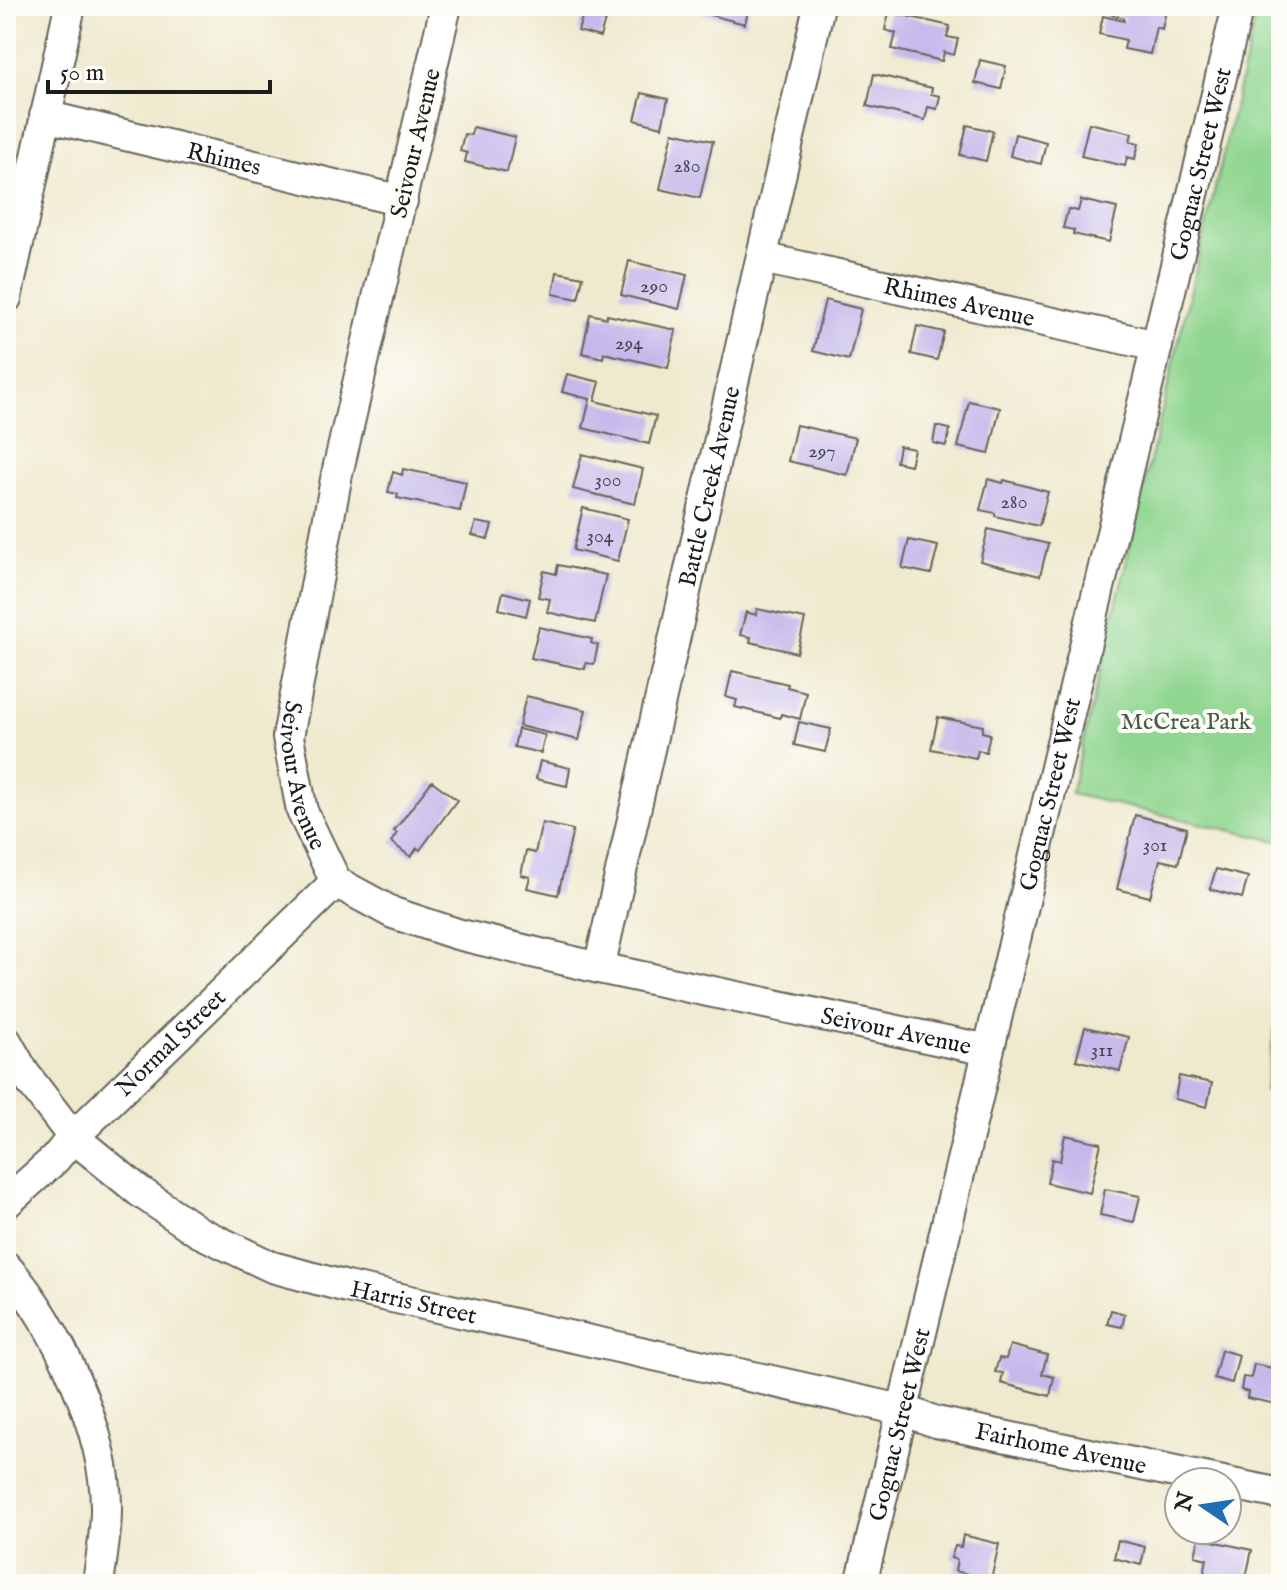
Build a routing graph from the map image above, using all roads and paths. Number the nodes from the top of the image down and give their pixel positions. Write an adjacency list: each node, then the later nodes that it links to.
1 (70, 6): 5 (street)
2 (446, 6): 6 (street, Seivour Avenue)
3 (819, 6): 7 (street, Battle Creek Avenue)
4 (1238, 6): 9 (street, Goguac Street West)
5 (45, 116): 6 (street, Rhimes); 8 (street)
6 (402, 201): 10 (street, Seivour Avenue)
7 (762, 258): 9 (street, Rhimes Avenue); 11 (street, Battle Creek Avenue)
8 (6, 298)
9 (1157, 346): 13 (street, Goguac Street West)
10 (336, 882): 11 (street, Seivour Avenue); 14 (street, Normal Street)
11 (599, 968): 13 (street, Seivour Avenue)
12 (6, 1041): 14 (street, Harris Street)
13 (988, 1050): 17 (street, Goguac Street West)
14 (73, 1137): 15 (street, Normal Street); 17 (street, Harris Street)
15 (6, 1203)
16 (6, 1267): 21 (street)
17 (902, 1410): 18 (street, Fairhome Avenue); 22 (street, Goguac Street West)
18 (1163, 1469)
19 (1243, 1486): 20 (street, Fairhome Avenue)
20 (1281, 1494)
21 (98, 1584)
22 (861, 1584)

